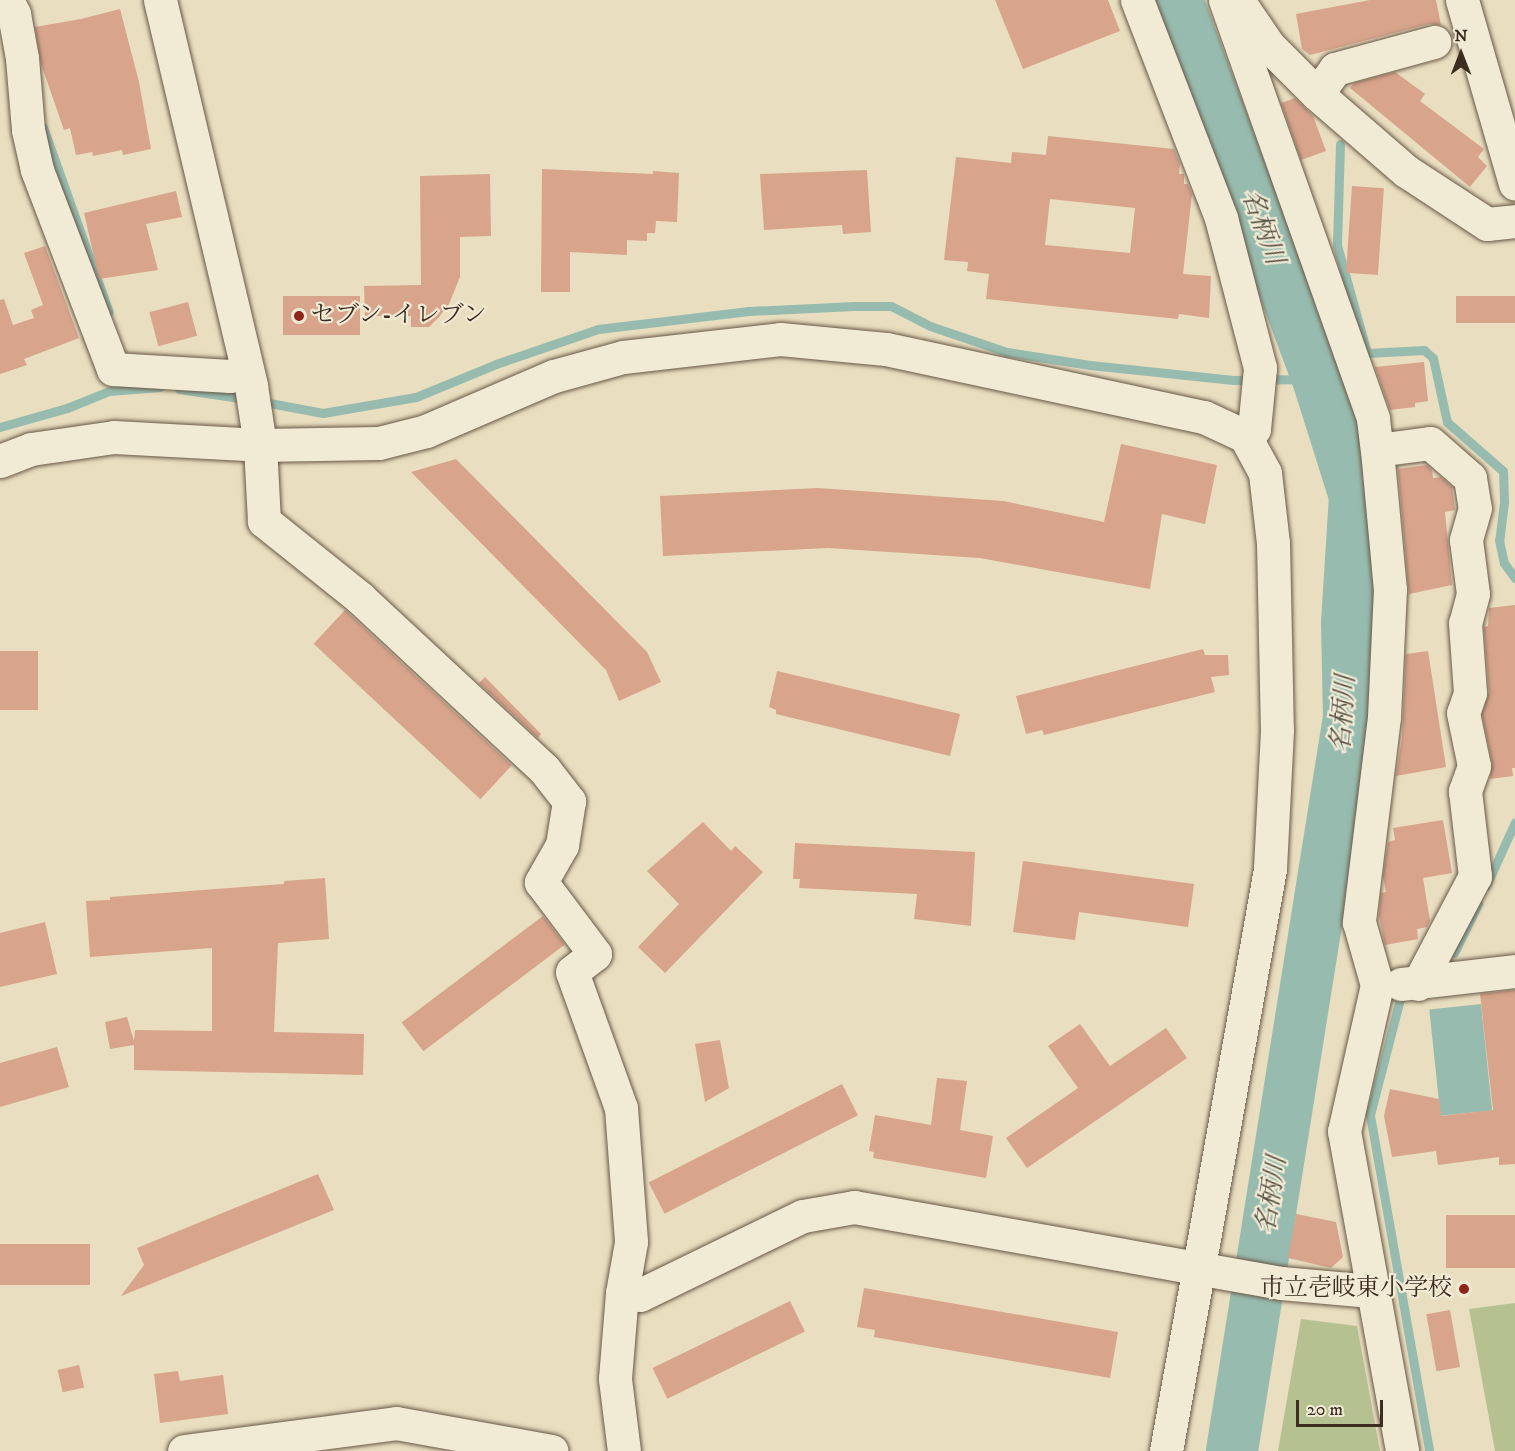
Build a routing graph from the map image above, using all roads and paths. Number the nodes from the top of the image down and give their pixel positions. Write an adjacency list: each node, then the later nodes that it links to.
1 (7, 0): 11 (street)
2 (160, 0): 11 (street)
3 (1137, 0): 13 (street)
4 (1226, 0): 14 (street)
5 (1238, 0): 8 (street)
6 (1462, 0): 9 (street)
7 (1434, 42): 8 (street)
8 (1317, 94): 10 (street)
9 (1515, 184)
10 (1515, 221)
11 (249, 377): 12 (street)
12 (257, 431): 13 (street); 15 (street); 21 (street)
13 (1245, 436): 19 (street)
14 (1377, 450): 17 (street); 18 (street)
15 (0, 461)
16 (1515, 971): 17 (street)
17 (1418, 984): 18 (street)
18 (1377, 985): 20 (street)
19 (1214, 1271): 20 (street); 21 (street); 25 (street)
20 (1371, 1291): 26 (street)
21 (622, 1293): 24 (street)
22 (184, 1451): 23 (street)
23 (550, 1451)
24 (624, 1451)
25 (1166, 1451)
26 (1402, 1451)

